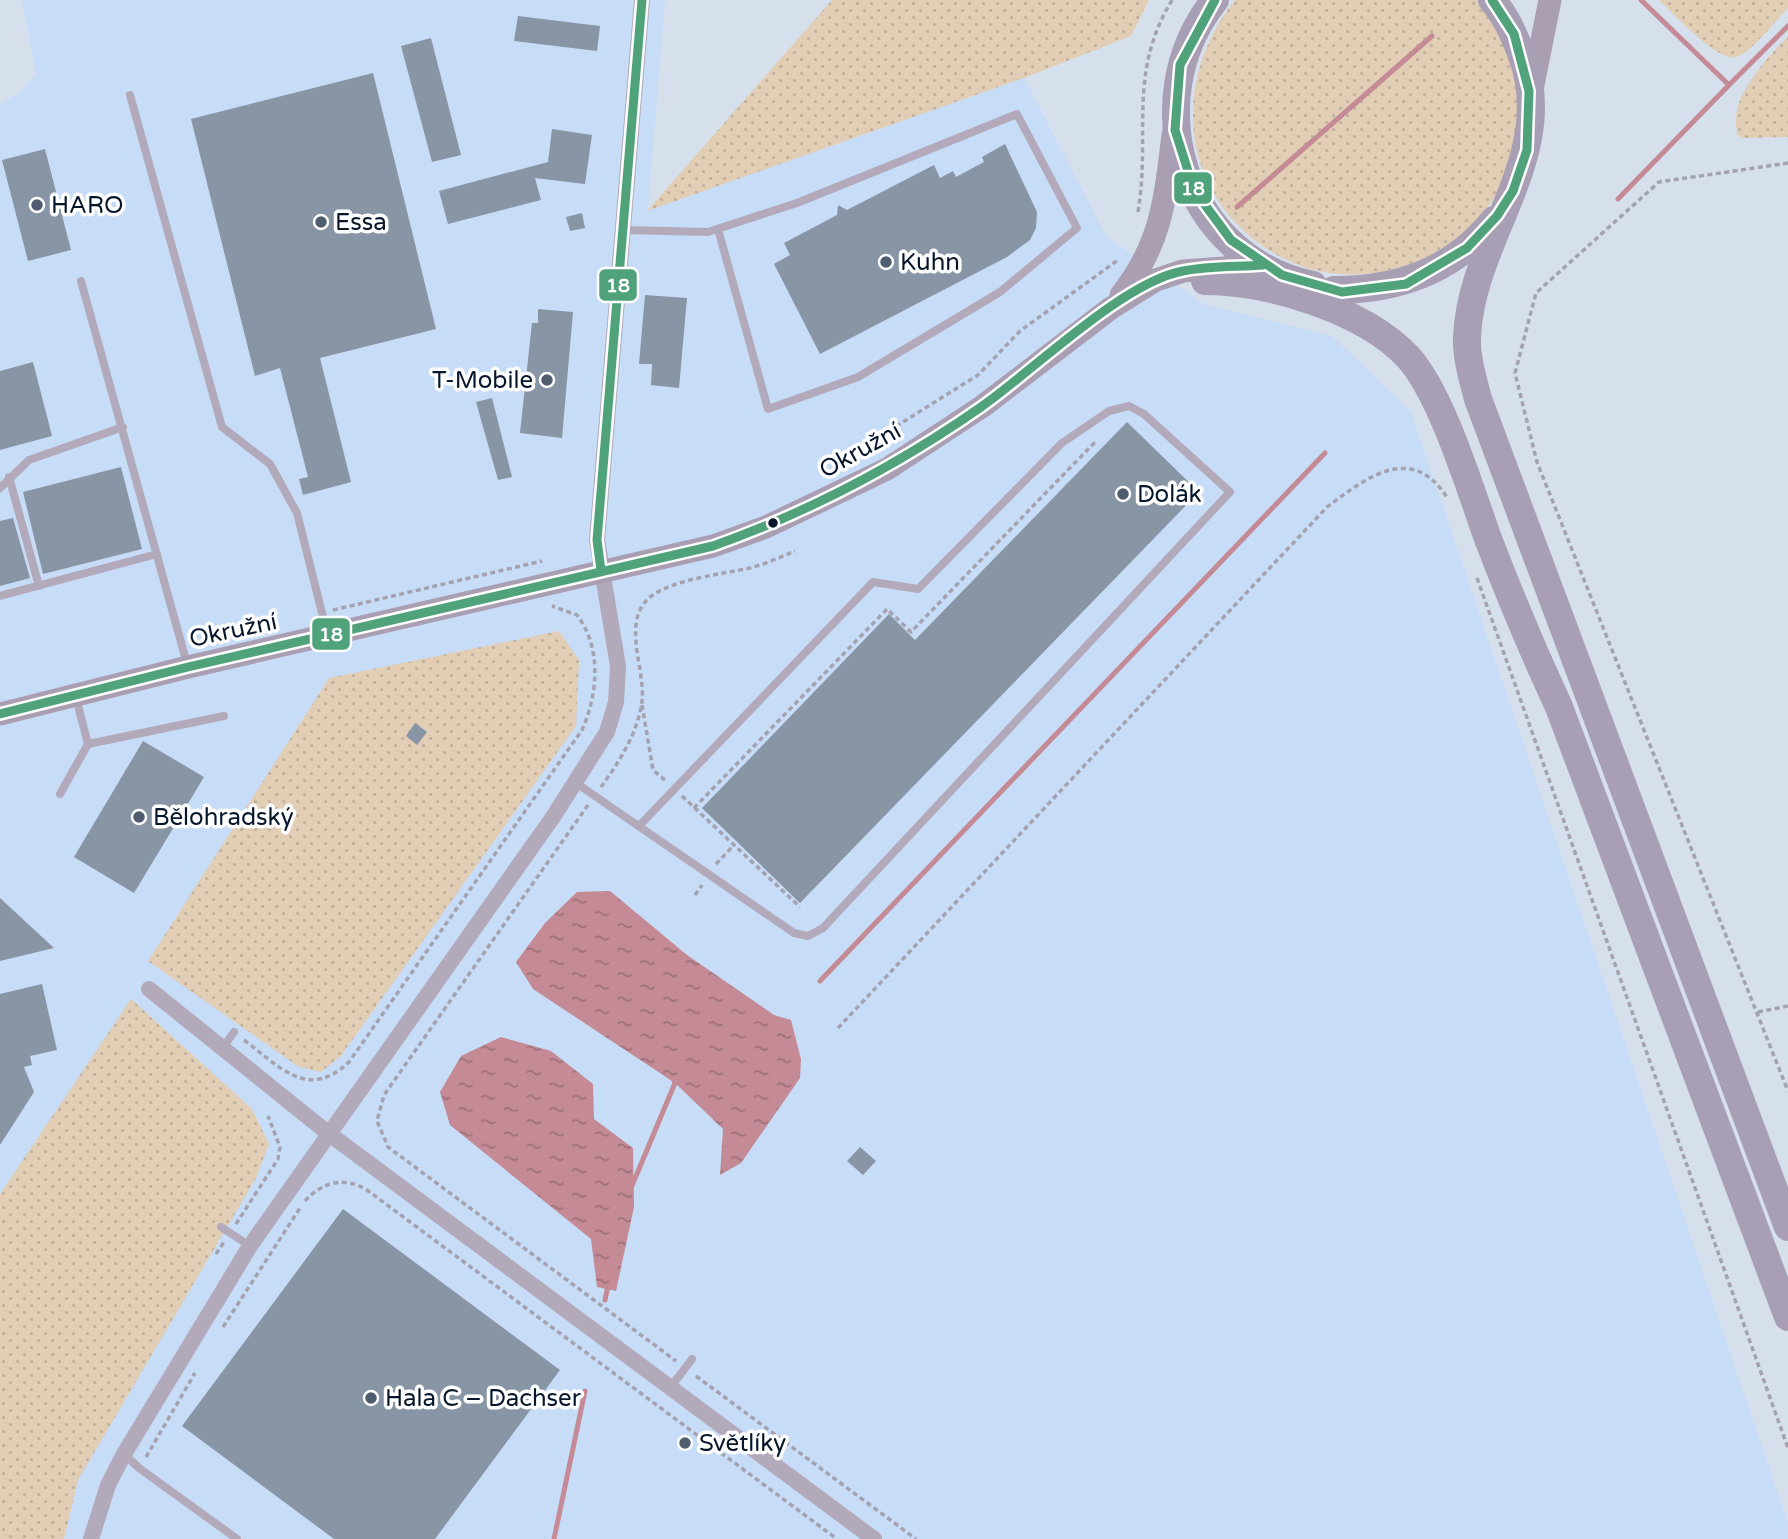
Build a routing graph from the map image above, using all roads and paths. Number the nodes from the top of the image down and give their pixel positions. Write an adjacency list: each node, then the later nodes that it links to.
1 (642, 0): 11 (street)
2 (1492, 0): 6 (highway)
3 (1550, 0): 6 (main road)
4 (1209, 4): 7 (highway)
5 (130, 95): 31 (lane)
6 (1531, 96): 9 (highway)
7 (1175, 121): 12 (highway); 16 (main road, Okružní)
8 (1788, 163): 49 (path)
9 (1503, 209): 15 (highway); 57 (highway)
10 (718, 229): 10 (lane); 11 (lane)
11 (624, 230): 26 (street)
12 (1264, 265): 15 (highway); 16 (main road, Okružní)
13 (81, 281): 18 (lane)
14 (1205, 281): 17 (main road); 36 (highway)
15 (1334, 290): 36 (highway)
16 (1111, 307): 17 (main road, Okružní)
17 (1052, 354): 26 (main road, Okružní)
18 (123, 427): 20 (lane); 24 (lane)
19 (1097, 440): 44 (path)
20 (9, 477): 21 (lane); 28 (lane)
21 (0, 488)
22 (1452, 509): 50 (path)
23 (795, 551): 35 (path)
24 (157, 554): 28 (lane); 33 (lane)
25 (542, 561): 31 (path)
26 (601, 570): 32 (main road, Okružní); 40 (street)
27 (1475, 575): 67 (path)
28 (39, 586): 29 (lane)
29 (0, 596)
30 (552, 606): 51 (path)
31 (321, 613): 32 (lane)
32 (327, 636): 33 (main road, Okružní)
33 (188, 667): 34 (main road, Okružní)
34 (75, 695): 37 (main road, Okružní); 39 (lane)
35 (642, 703): 41 (path); 43 (path)
36 (1559, 707): 61 (highway)
37 (0, 714)
38 (224, 716): 39 (lane)
39 (88, 744): 42 (lane)
40 (576, 783): 43 (lane); 55 (street)
41 (675, 789): 44 (path); 45 (lane); 45 (lane)
42 (60, 794)
43 (595, 796): 45 (lane); 65 (path)
44 (694, 808): 46 (path)
45 (639, 826)
46 (800, 907)
47 (149, 989): 52 (street)
48 (1788, 1006): 49 (path)
49 (1758, 1012): 53 (path)
50 (838, 1028)
51 (234, 1032): 52 (lane)
52 (221, 1049): 55 (street)
53 (1788, 1091)
54 (268, 1116): 58 (path)
55 (328, 1133): 59 (street); 66 (street)
56 (221, 1227): 58 (lane)
57 (1788, 1227)
58 (230, 1233): 59 (lane); 60 (path)
59 (250, 1246): 68 (street)
60 (216, 1254)
61 (1788, 1317)
62 (223, 1327): 72 (path)
63 (692, 1359): 65 (lane)
64 (202, 1362): 69 (path)
65 (686, 1368): 66 (lane); 74 (path)
66 (670, 1388): 73 (street)
67 (1788, 1448)
68 (124, 1454): 69 (lane); 70 (street)
69 (139, 1468): 71 (lane)
70 (91, 1539)
71 (237, 1539)
72 (837, 1539)
73 (874, 1539)
74 (916, 1539)

